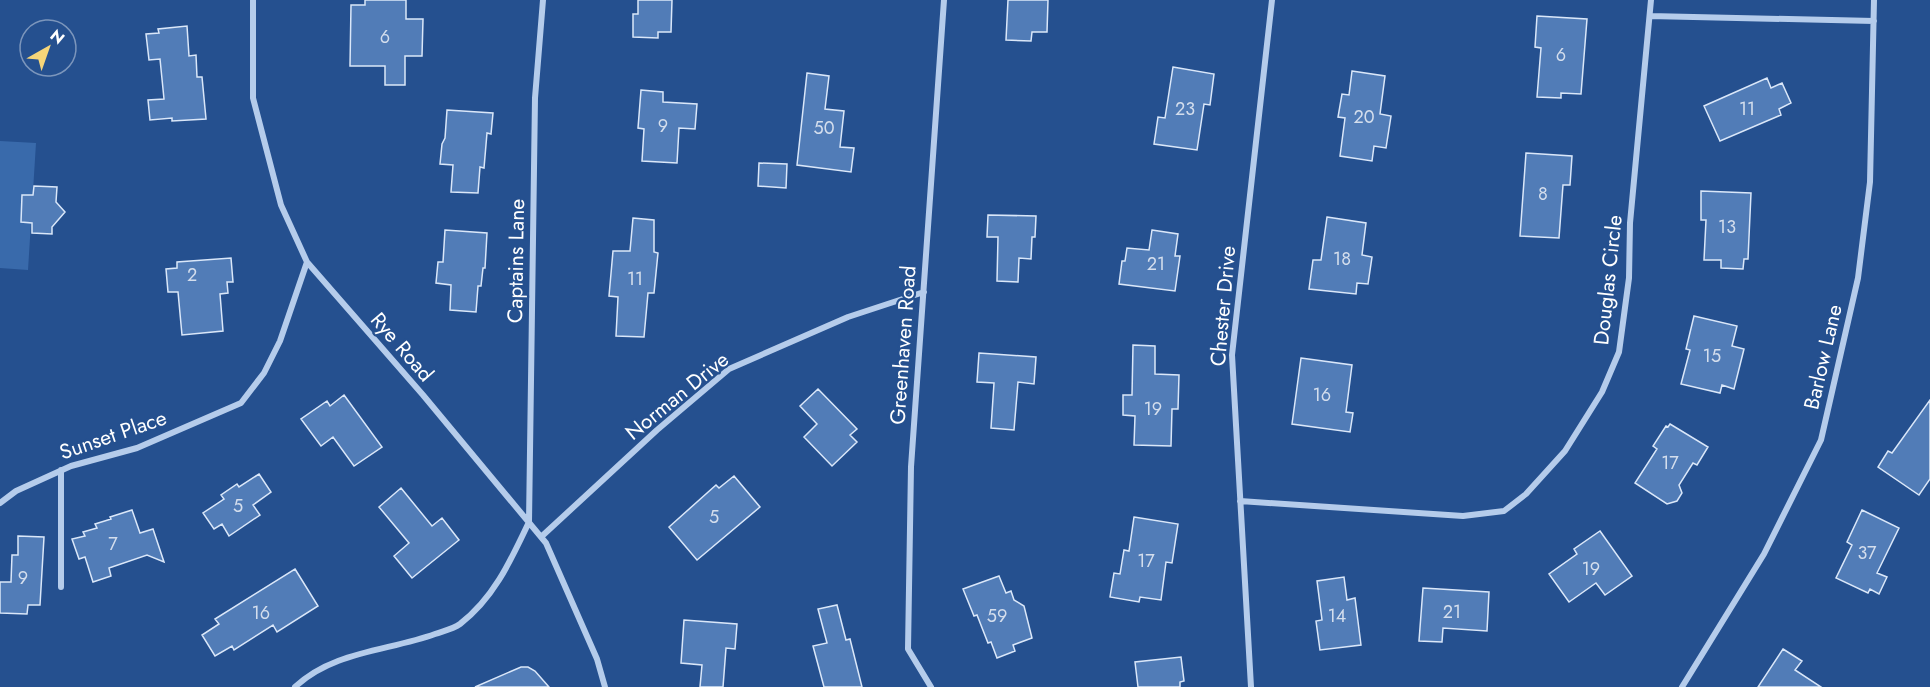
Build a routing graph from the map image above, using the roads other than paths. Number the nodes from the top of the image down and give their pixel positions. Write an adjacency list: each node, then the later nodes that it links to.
1 (253, 0): 9 (street, Rye Road)
2 (543, 0): 14 (street, Captains Lane)
3 (944, 0): 10 (street, Greenhaven Road)
4 (1272, 0): 12 (street, Chester Drive)
5 (1651, 0): 7 (street, Douglas Circle)
6 (1874, 0): 8 (street, Barlow Lane)
7 (1650, 16): 8 (street); 12 (street, Douglas Circle)
8 (1874, 21): 21 (street, Barlow Lane)
9 (307, 262): 11 (street, Sunset Place); 14 (street, Rye Road)
10 (924, 292): 15 (street, Norman Drive); 19 (street, Greenhaven Road)
11 (61, 470): 13 (street, Sunset Place); 16 (street)
12 (1240, 501): 20 (street, Chester Drive)
13 (0, 503)
14 (529, 522): 15 (street, Rye Road); 17 (street)
15 (541, 537): 18 (street, Rye Road)
16 (61, 587)
17 (295, 687)
18 (604, 687)
19 (931, 687)
20 (1251, 687)
21 (1682, 687)

